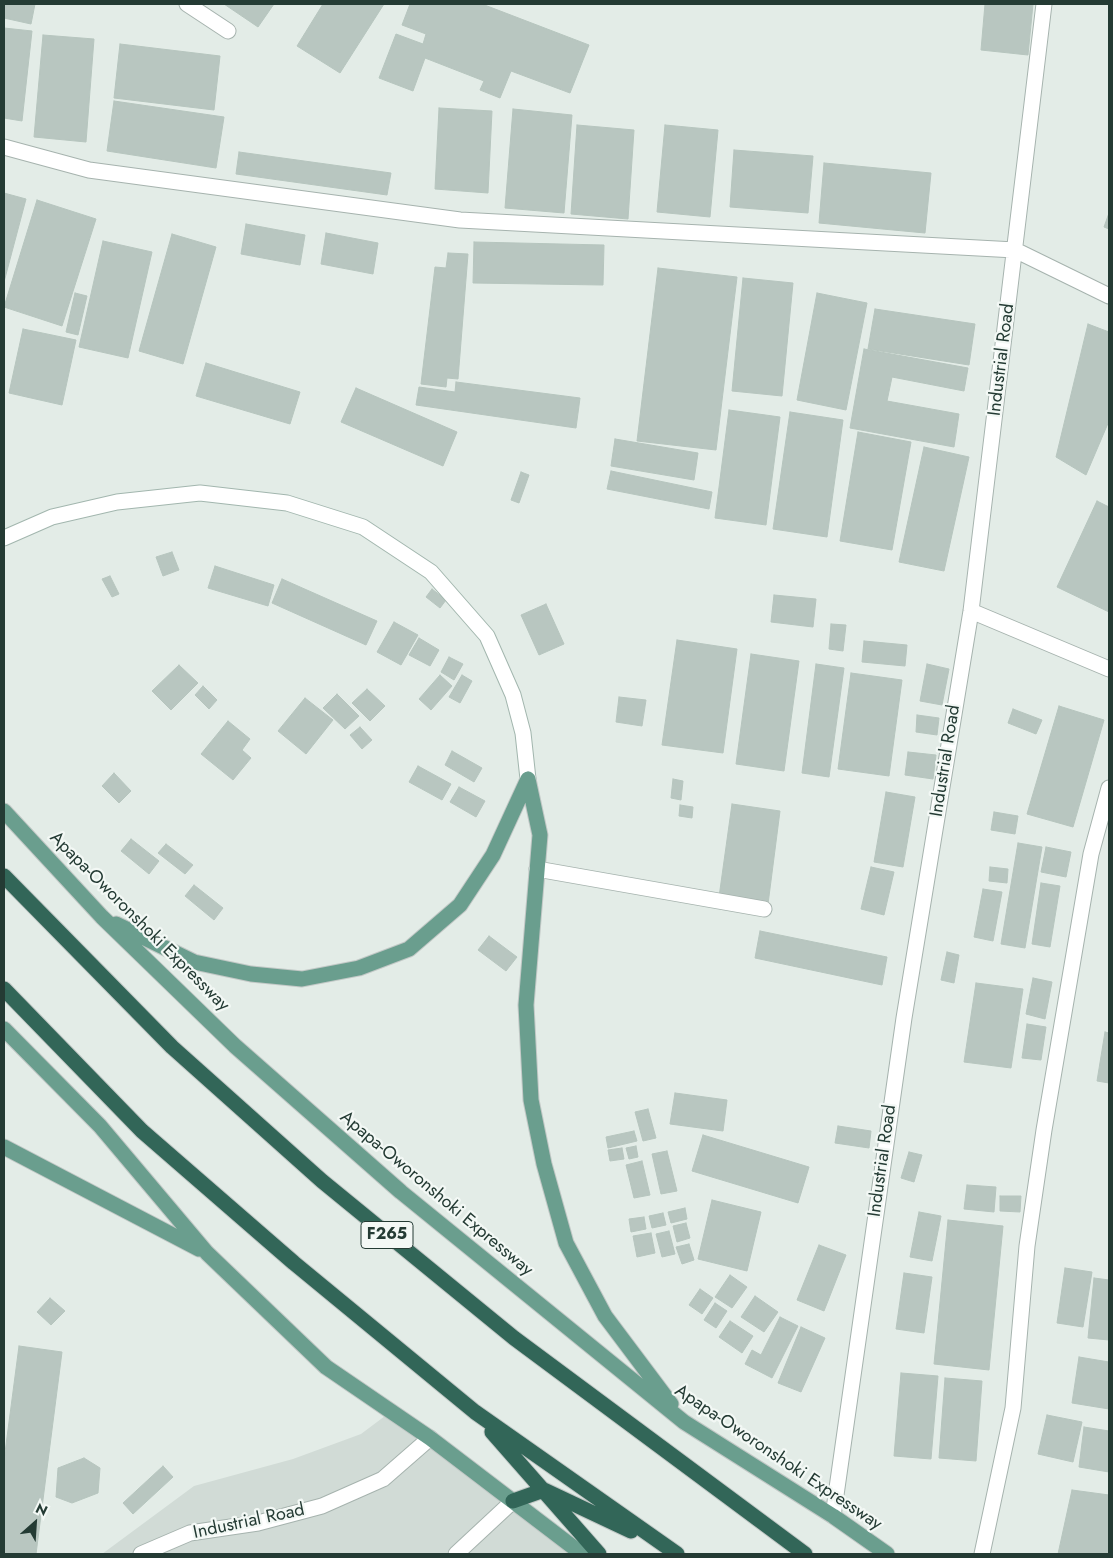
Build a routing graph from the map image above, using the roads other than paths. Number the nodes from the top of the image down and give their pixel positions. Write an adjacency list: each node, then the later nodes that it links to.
1 (187, 4): 3 (street)
2 (1044, 4): 5 (street, Industrial Road)
3 (228, 31)
4 (4, 147): 5 (street)
5 (1015, 250): 6 (street); 8 (street, Industrial Road)
6 (1109, 296)
7 (4, 538): 10 (street)
8 (971, 611): 9 (street); 26 (street, Industrial Road)
9 (1109, 669)
10 (528, 780): 13 (main road); 16 (main road)
11 (1109, 788): 34 (street)
12 (4, 811): 16 (main road, Apapa-Oworonshoki Expressway)
13 (537, 869): 15 (street); 22 (main road)
14 (4, 876): 32 (highway, F265)
15 (764, 909)
16 (102, 917): 22 (main road, Apapa-Oworonshoki Expressway)
17 (4, 989): 21 (highway)
18 (4, 1029): 20 (main road)
19 (4, 1146): 20 (main road)
20 (206, 1253): 23 (main road)
21 (474, 1412): 24 (highway); 27 (highway)
22 (684, 1422): 26 (main road, Apapa-Oworonshoki Expressway)
23 (430, 1438): 25 (main road); 28 (street, Industrial Road)
24 (544, 1490): 25 (highway); 27 (highway); 31 (highway)
25 (513, 1501): 29 (street); 30 (main road)
26 (833, 1516): 33 (main road, Apapa-Oworonshoki Expressway)
27 (672, 1551)
28 (141, 1554)
29 (456, 1554)
30 (582, 1554)
31 (599, 1554)
32 (805, 1554)
33 (887, 1554)
34 (982, 1554)

